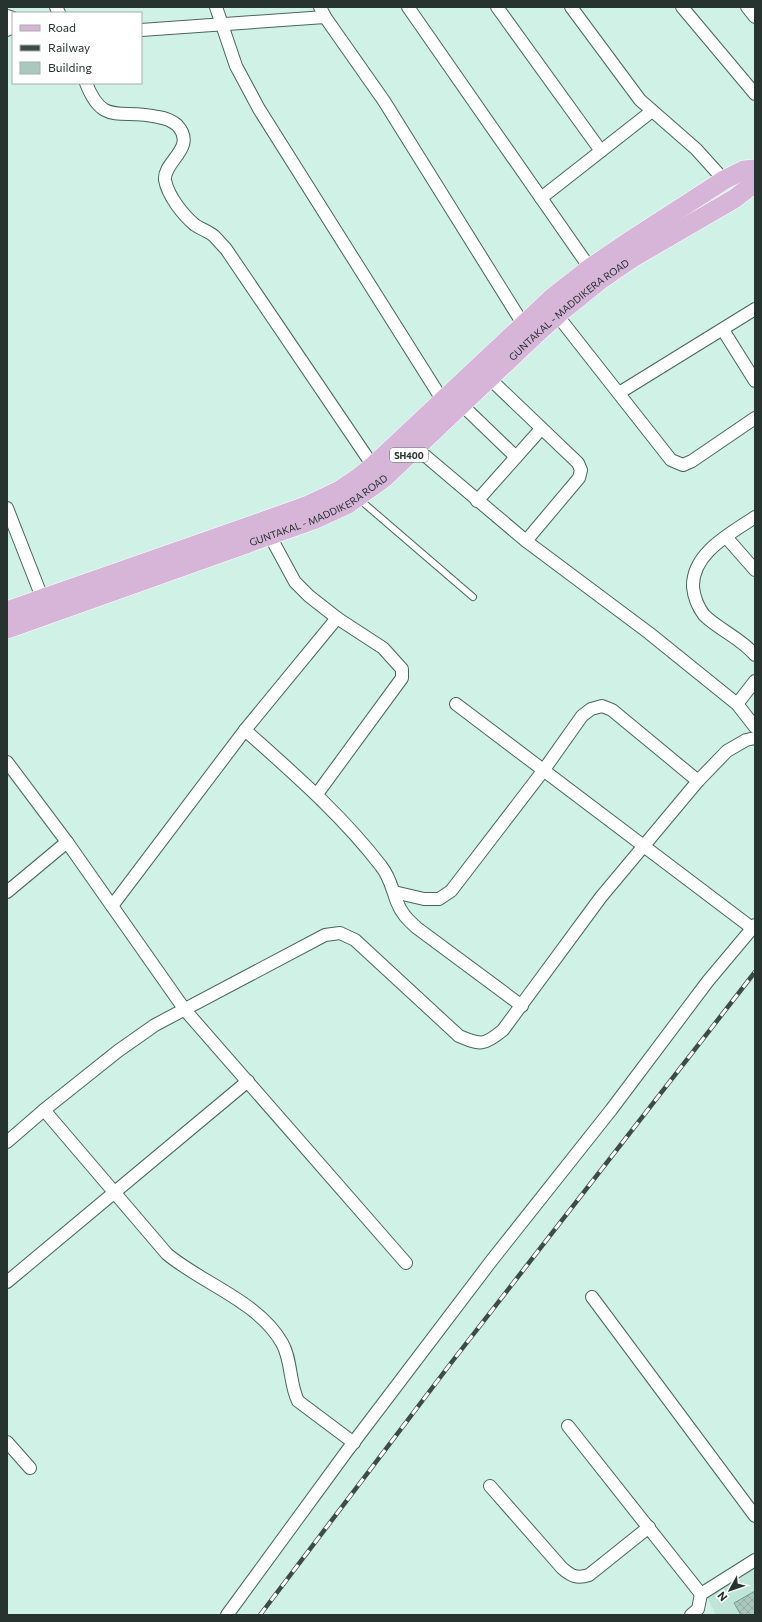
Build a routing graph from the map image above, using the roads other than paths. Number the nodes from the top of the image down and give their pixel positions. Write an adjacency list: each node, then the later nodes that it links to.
1 (216, 7): 9 (street)
2 (408, 7): 17 (street)
3 (497, 7): 14 (street)
4 (571, 7): 13 (street)
5 (682, 7): 12 (street)
6 (747, 7): 8 (street)
7 (323, 12): 9 (street); 21 (street)
8 (755, 17)
9 (220, 23): 10 (street); 26 (street)
10 (142, 30)
11 (86, 84): 32 (street)
12 (755, 94)
13 (652, 111): 14 (street); 15 (street)
14 (601, 151): 17 (street)
15 (724, 180): 16 (main road, GUNTAKAL - MADDIKERA ROAD / SH400); 18 (main road, GUNTAKAL - MADDIKERA ROAD / SH400)
16 (755, 181): 18 (main road, GUNTAKAL - MADDIKERA ROAD / SH400)
17 (541, 198): 18 (street)
18 (594, 275): 20 (main road, GUNTAKAL - MADDIKERA ROAD / SH400); 21 (main road, GUNTAKAL - MADDIKERA ROAD / SH400)
19 (755, 309): 22 (street)
20 (557, 315): 23 (main road, GUNTAKAL - MADDIKERA ROAD / SH400); 25 (street)
21 (523, 324): 26 (main road, GUNTAKAL - MADDIKERA ROAD / SH400)
22 (723, 330): 24 (street); 25 (street)
23 (489, 378): 27 (main road, GUNTAKAL - MADDIKERA ROAD / SH400); 29 (street)
24 (755, 381)
25 (619, 393): 28 (street)
26 (443, 401): 32 (main road, GUNTAKAL - MADDIKERA ROAD / SH400)
27 (462, 404): 30 (main road, GUNTAKAL - MADDIKERA ROAD / SH400); 31 (street)
28 (755, 418)
29 (541, 429): 31 (street); 39 (street)
30 (416, 448): 33 (main road, GUNTAKAL - MADDIKERA ROAD / SH400); 34 (street)
31 (516, 457): 34 (street)
32 (373, 466): 42 (main road, GUNTAKAL - MADDIKERA ROAD / SH400)
33 (358, 498): 37 (main road, GUNTAKAL - MADDIKERA ROAD / SH400); 41 (lane)
34 (477, 501): 39 (street)
35 (7, 509): 42 (street)
36 (755, 517): 38 (street)
37 (270, 536): 42 (main road, GUNTAKAL - MADDIKERA ROAD / SH400); 44 (street)
38 (726, 536): 40 (street); 46 (street)
39 (526, 541): 49 (street)
40 (755, 570)
41 (473, 597)
42 (45, 605): 43 (main road, GUNTAKAL - MADDIKERA ROAD / SH400); 45 (main road, GUNTAKAL - MADDIKERA ROAD / SH400)
43 (7, 611)
44 (337, 618): 51 (street); 56 (street)
45 (7, 629)
46 (755, 655)
47 (755, 681): 49 (street)
48 (456, 704): 54 (street)
49 (737, 704): 50 (street)
50 (755, 727)
51 (245, 730): 56 (street); 61 (street)
52 (755, 738): 55 (street)
53 (8, 767): 57 (street)
54 (543, 771): 55 (street); 58 (street); 60 (street)
55 (698, 781): 58 (street)
56 (317, 794): 60 (street)
57 (67, 842): 59 (street); 61 (street)
58 (644, 846): 62 (street); 63 (street)
59 (7, 892)
60 (394, 892): 63 (street)
61 (112, 906): 64 (street)
62 (754, 926): 74 (street)
63 (522, 1006): 64 (street)
64 (185, 1010): 65 (street); 66 (street)
65 (248, 1081): 68 (street); 69 (street)
66 (44, 1110): 67 (street); 68 (street)
67 (7, 1142)
68 (114, 1193): 70 (street); 74 (street)
69 (406, 1263)
70 (7, 1282)
71 (592, 1297): 77 (street)
72 (568, 1426): 78 (street)
73 (7, 1442): 75 (street)
74 (354, 1443): 81 (street)
75 (30, 1468)
76 (490, 1486): 78 (street)
77 (755, 1516)
78 (649, 1527): 80 (street)
79 (755, 1560): 80 (street)
80 (701, 1594): 82 (street)
81 (227, 1615)
82 (691, 1615)

